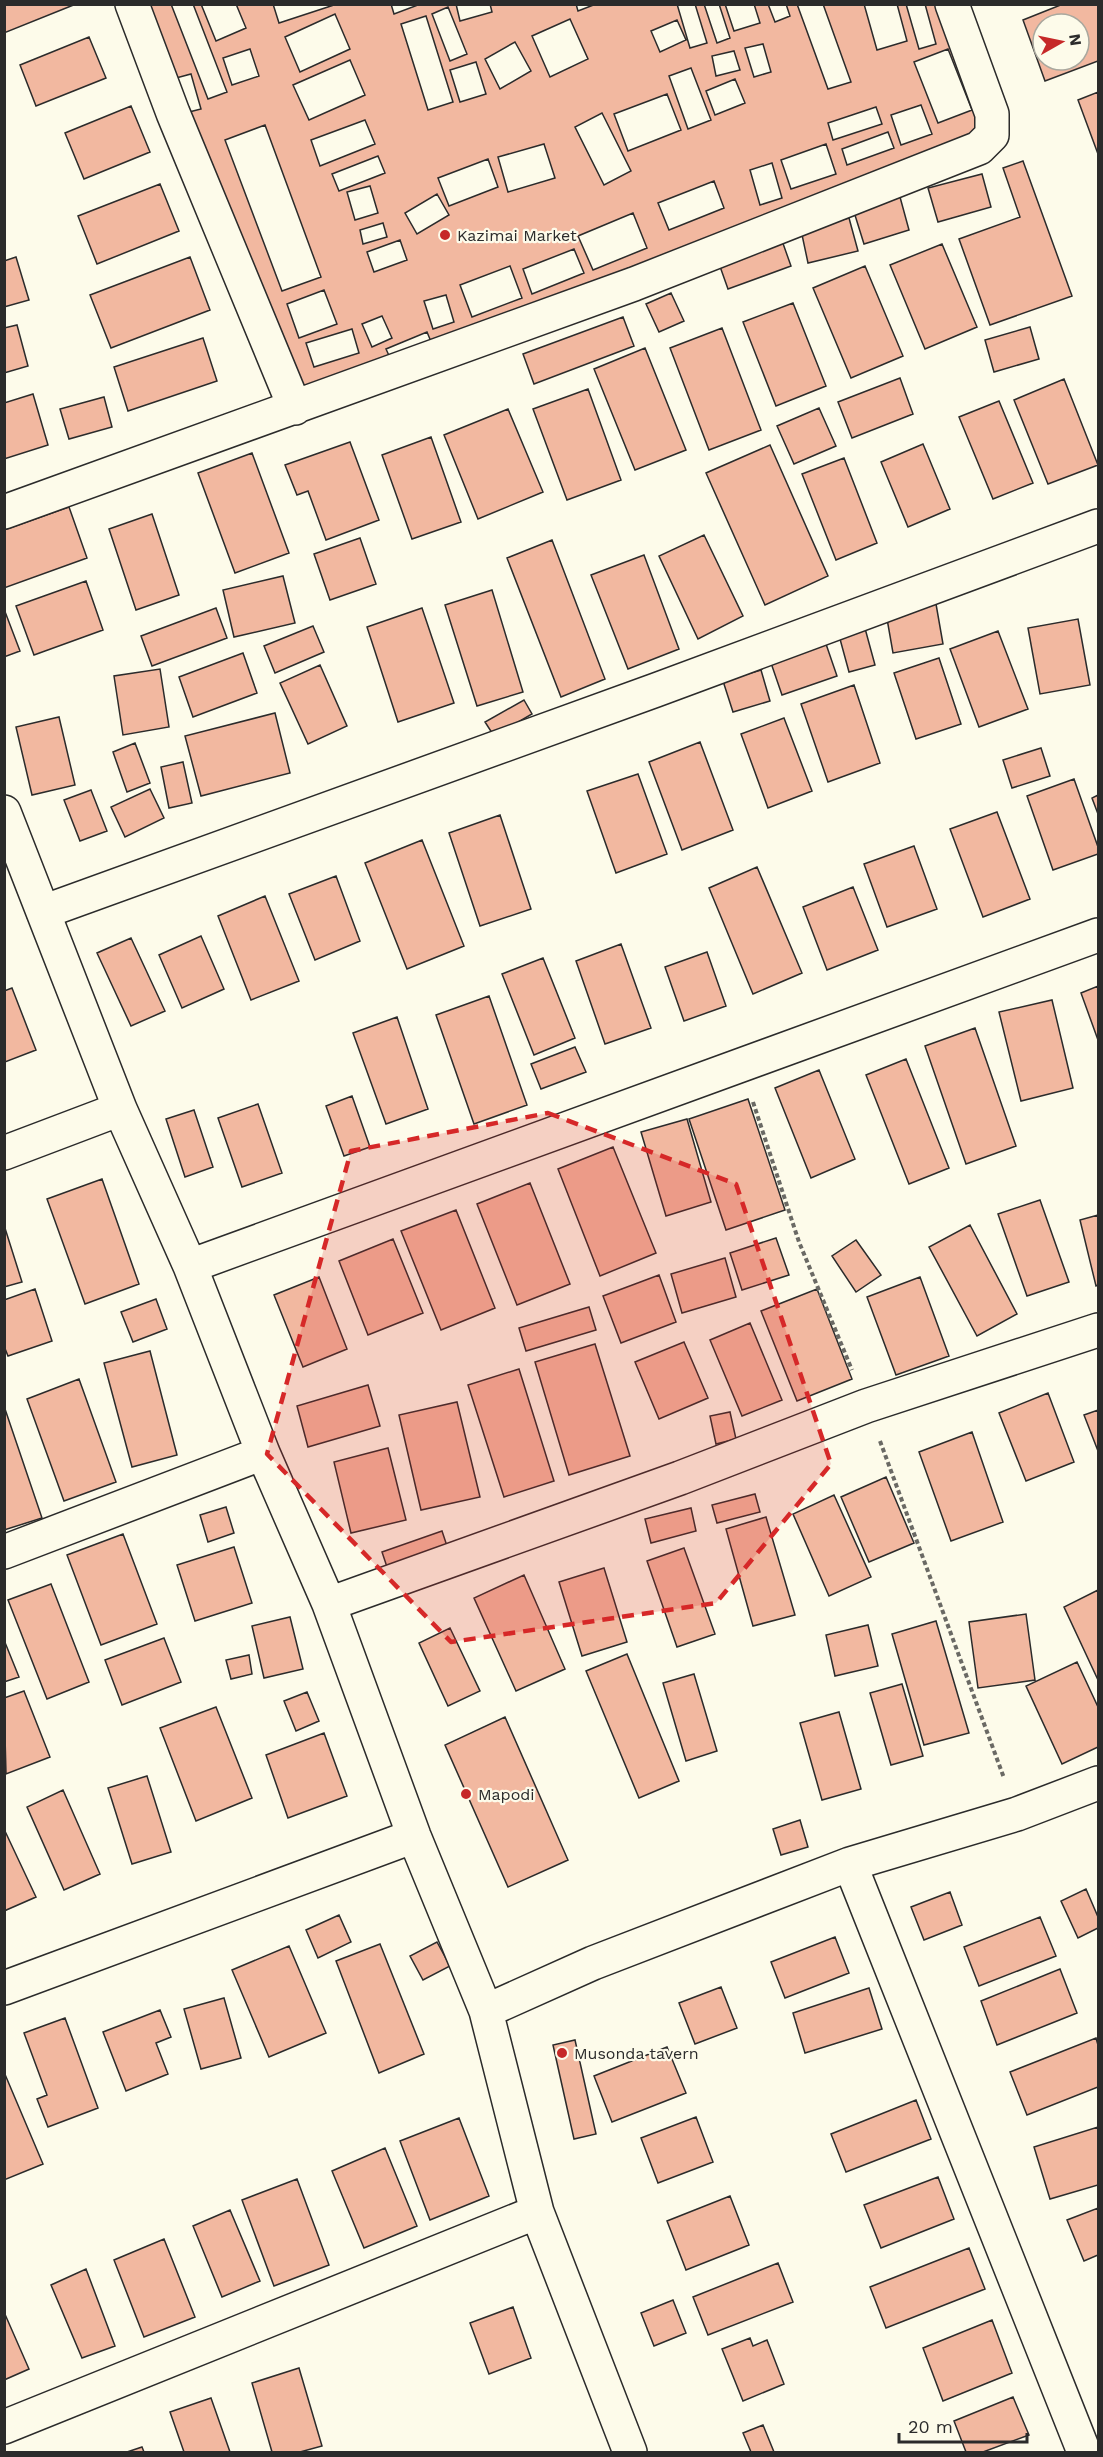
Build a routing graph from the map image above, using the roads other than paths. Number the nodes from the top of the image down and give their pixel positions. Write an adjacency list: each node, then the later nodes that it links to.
1 (132, 4): 3 (street)
2 (952, 4): 3 (street)
3 (295, 408): 4 (street)
4 (4, 512)
5 (1098, 526): 7 (street)
6 (4, 812): 7 (street)
7 (43, 912): 9 (street)
8 (1098, 934): 11 (street)
9 (120, 1109): 10 (street); 11 (street)
10 (4, 1153)
11 (190, 1266): 13 (street)
12 (1098, 1330): 15 (street)
13 (263, 1453): 14 (street); 15 (street)
14 (4, 1552)
15 (329, 1604): 17 (street)
16 (1098, 1782): 18 (street)
17 (414, 1836): 19 (street); 20 (street)
18 (850, 1864): 20 (street); 24 (street)
19 (4, 1988)
20 (486, 2011): 21 (street)
21 (537, 2212): 22 (street); 23 (street)
22 (4, 2427)
23 (630, 2452)
24 (1084, 2452)

